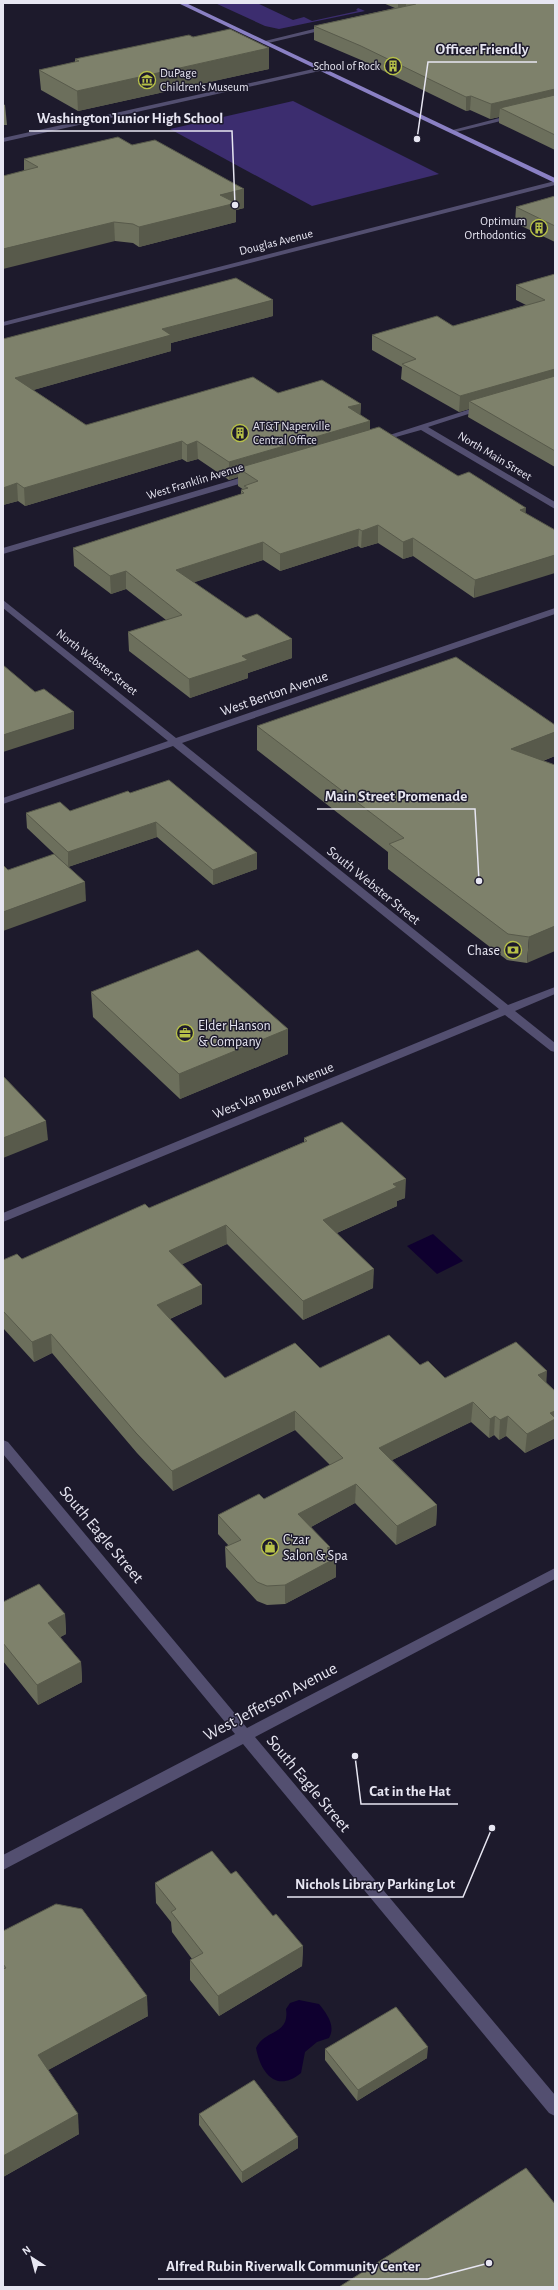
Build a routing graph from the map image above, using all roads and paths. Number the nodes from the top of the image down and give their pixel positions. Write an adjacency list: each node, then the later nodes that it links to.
1 (180, 3): 3 (main road)
2 (335, 26): 3 (street)
3 (264, 42): 4 (main road)
4 (322, 69): 6 (main road); 7 (street)
5 (525, 113): 6 (street)
6 (452, 131): 8 (main road)
7 (3, 140)
8 (555, 182): 9 (street, Douglas Avenue)
9 (3, 324)
10 (495, 405): 11 (street)
11 (422, 426): 12 (street); 14 (street, North Main Street)
12 (372, 441)
13 (260, 475): 15 (street, West Franklin Avenue)
14 (555, 506)
15 (3, 551)
16 (3, 603): 18 (street, North Webster Street)
17 (555, 611): 18 (street, West Benton Avenue)
18 (176, 741): 19 (street, West Benton Avenue); 21 (street, South Webster Street)
19 (3, 801)
20 (555, 990): 21 (street, West Van Buren Avenue)
21 (507, 1010): 22 (street, South Webster Street); 23 (street, West Van Buren Avenue)
22 (555, 1049)
23 (3, 1218)
24 (3, 1445): 26 (street, South Eagle Street)
25 (555, 1573): 26 (street, West Jefferson Avenue)
26 (246, 1736): 27 (street, West Jefferson Avenue); 28 (street, South Eagle Street)
27 (3, 1863)
28 (555, 2108)

